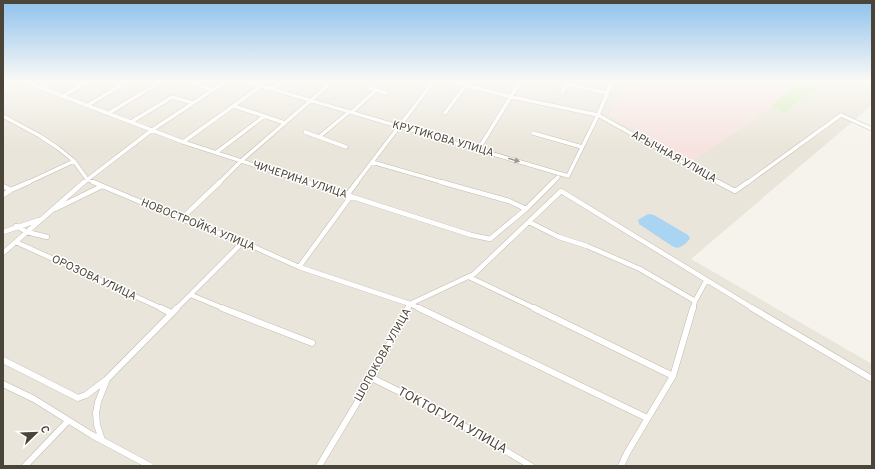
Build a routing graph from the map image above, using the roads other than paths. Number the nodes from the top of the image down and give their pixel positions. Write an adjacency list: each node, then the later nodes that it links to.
1 (85, 104): 14 (street, ЧИЧЕРИНА УЛИЦА)
2 (123, 104): 17 (street)
3 (161, 104): 22 (street)
4 (193, 104): 26 (street)
5 (237, 104): 15 (street)
6 (307, 104): 23 (street)
7 (324, 104): 16 (street, КРУТИКОВА УЛИЦА)
8 (360, 104): 16 (street)
9 (417, 104): 24 (street)
10 (452, 104): 18 (street)
11 (508, 104): 33 (street)
12 (545, 104): 19 (street, АРЫЧНАЯ УЛИЦА)
13 (603, 104): 19 (street)
14 (88, 105): 17 (street, ЧИЧЕРИНА УЛИЦА)
15 (234, 106): 21 (street); 30 (street)
16 (350, 112): 24 (street, КРУТИКОВА УЛИЦА); 29 (street)
17 (108, 113): 22 (street, ЧИЧЕРИНА УЛИЦА)
18 (445, 113)
19 (598, 115): 25 (street, АРЫЧНАЯ УЛИЦА); 32 (street)
20 (3, 116): 35 (street, НОВОСТРОЙКА УЛИЦА)
21 (263, 117): 23 (street); 34 (street)
22 (131, 122): 26 (street, ЧИЧЕРИНА УЛИЦА)
23 (285, 123): 36 (street)
24 (399, 126): 33 (street, КРУТИКОВА УЛИЦА); 37 (street)
25 (872, 129)
26 (152, 130): 30 (street, ЧИЧЕРИНА УЛИЦА); 39 (street)
27 (305, 132): 29 (street)
28 (533, 134): 32 (street)
29 (319, 137): 31 (street)
30 (183, 142): 34 (street, ЧИЧЕРИНА УЛИЦА)
31 (346, 147)
32 (582, 147): 33 (street, КРУТИКОВА УЛИЦА, one-way to 32)
33 (478, 150)
34 (218, 152): 36 (street, ЧИЧЕРИНА УЛИЦА)
35 (74, 161): 39 (street, НОВОСТРОЙКА УЛИЦА); 42 (street)
36 (241, 161): 44 (street, ЧИЧЕРИНА УЛИЦА); 47 (street)
37 (372, 162): 44 (street); 45 (street)
38 (558, 177): 45 (street, ЧИЧЕРИНА УЛИЦА)
39 (87, 179): 41 (street, НОВОСТРОЙКА УЛИЦА); 46 (street)
40 (3, 186): 42 (street)
41 (102, 186): 46 (street); 47 (street, НОВОСТРОЙКА УЛИЦА)
42 (12, 190): 43 (street)
43 (3, 194)
44 (349, 195): 45 (street, ЧИЧЕРИНА УЛИЦА); 57 (street)
45 (526, 209)
46 (52, 210): 48 (street)
47 (181, 219): 55 (street, НОВОСТРОЙКА УЛИЦА)
48 (40, 220): 50 (street); 52 (street)
49 (528, 222): 58 (street, ШОПОКОВА УЛИЦА); 59 (street, ШОПОКОВА УЛИЦА); 61 (street)
50 (16, 226): 51 (street); 52 (street)
51 (3, 232)
52 (27, 232): 53 (street); 54 (street)
53 (47, 237)
54 (16, 242): 56 (street); 63 (street, ОРОЗОВА УЛИЦА)
55 (243, 242): 57 (street, НОВОСТРОЙКА УЛИЦА); 60 (street)
56 (3, 253)
57 (299, 266): 62 (street, НОВОСТРОЙКА УЛИЦА)
58 (469, 277): 62 (street, ШОПОКОВА УЛИЦА); 66 (street)
59 (706, 280): 61 (street); 69 (street)
60 (191, 295): 63 (street); 64 (street)
61 (695, 301): 66 (street)
62 (410, 304): 67 (street, ШОПОКОВА УЛИЦА); 71 (street, НОВОСТРОЙКА УЛИЦА)
63 (171, 313): 68 (street)
64 (312, 343)
65 (3, 360): 68 (street)
66 (673, 376): 71 (street)
67 (372, 378): 76 (street, ШОПОКОВА УЛИЦА); 77 (street, ТОКТОГУЛА УЛИЦА)
68 (107, 379): 73 (street)
69 (872, 380)
70 (3, 384): 72 (street)
71 (647, 418): 78 (street)
72 (68, 421): 73 (street); 74 (street)
73 (102, 440): 75 (street)
74 (25, 466)
75 (150, 466)
76 (319, 466)
77 (531, 466)
78 (621, 466)

